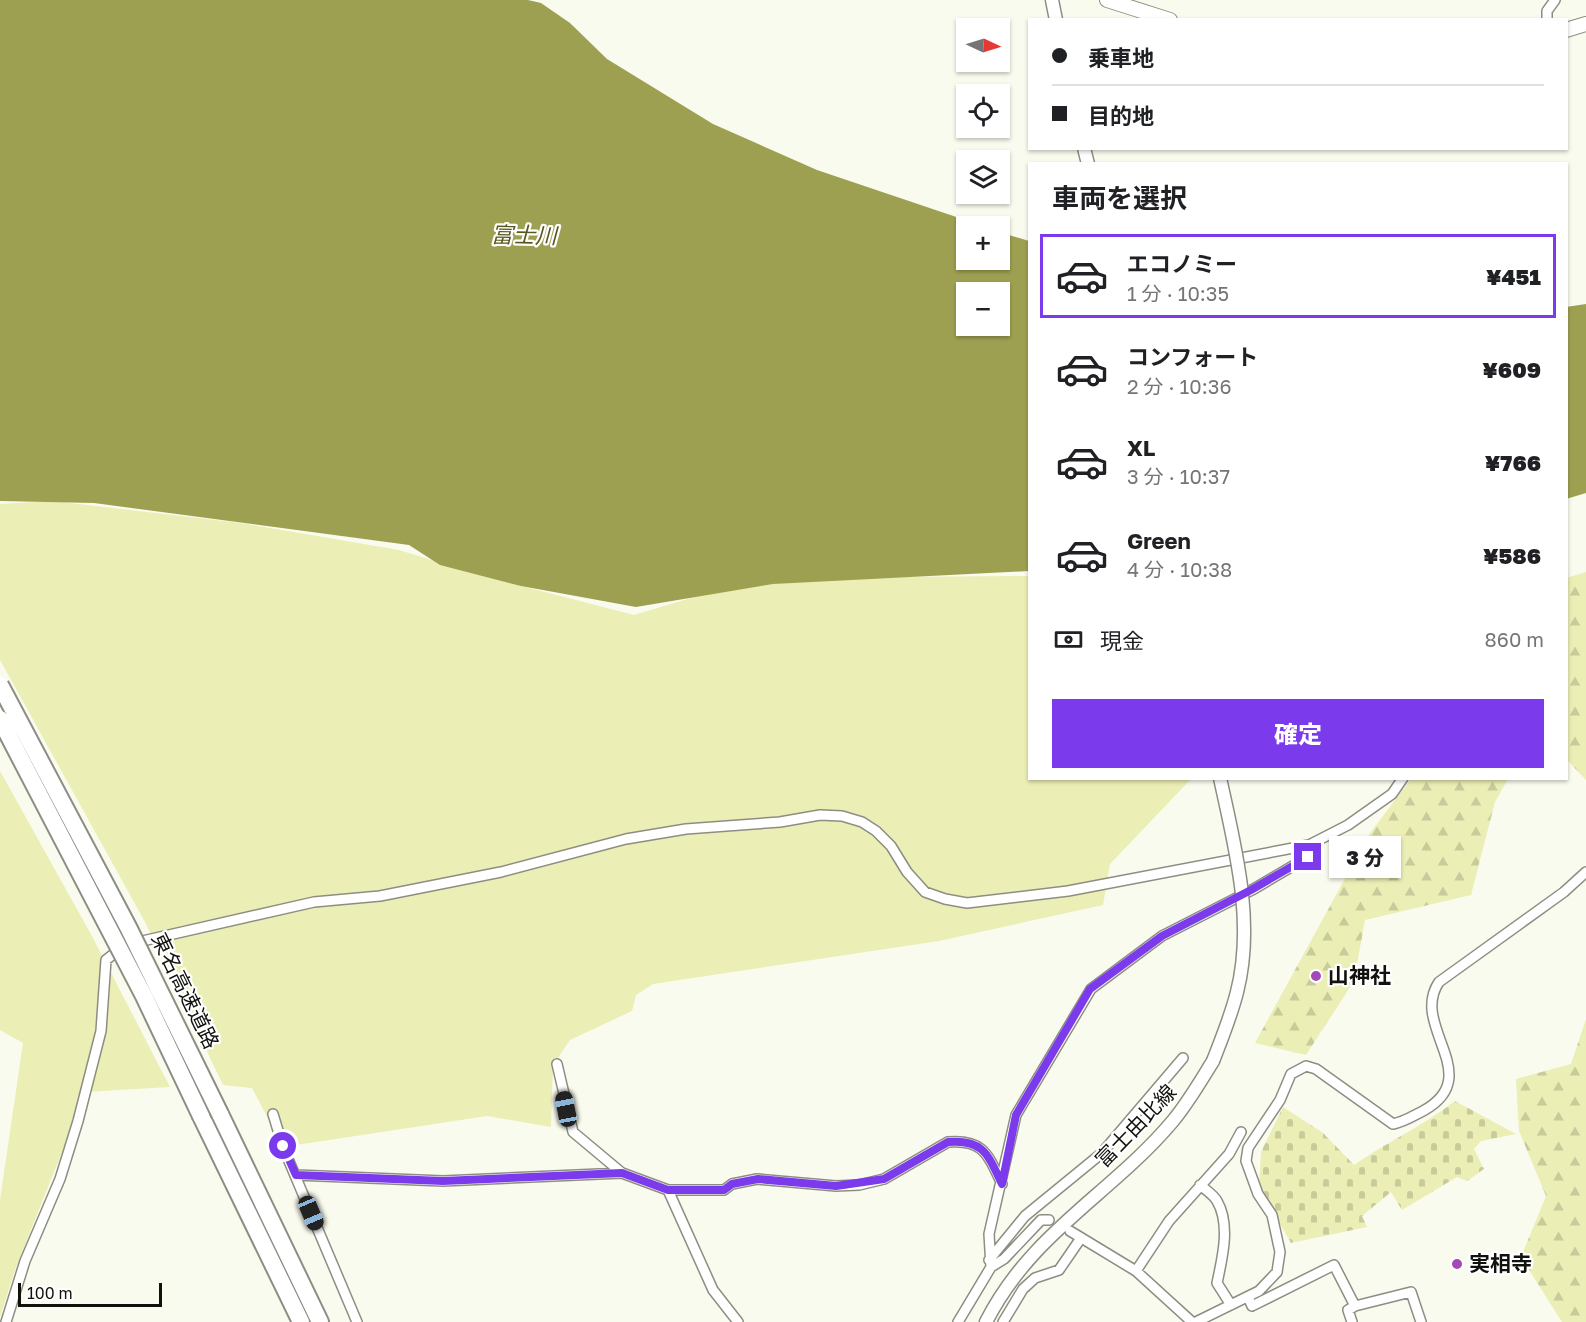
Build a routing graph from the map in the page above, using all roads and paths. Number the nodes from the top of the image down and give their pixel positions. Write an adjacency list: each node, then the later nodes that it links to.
1 (1052, 0): 4 (main road)
2 (1107, 0): 5 (main road)
3 (1555, 0): 6 (street)
4 (1055, 17)
5 (1164, 18)
6 (1547, 18)
7 (1586, 24): 8 (main road)
8 (1568, 29)
9 (0, 685): 34 (highway, 東名高速道路, bridge)
10 (0, 719): 33 (highway, 東名高速道路, bridge)
11 (1220, 780): 38 (main road, 富士由比線, bridge)
12 (1402, 780): 13 (street)
13 (1309, 845): 21 (street); 32 (street)
14 (1586, 872): 29 (street)
15 (1183, 1058): 27 (street)
16 (557, 1064): 19 (street)
17 (273, 1114): 20 (street)
18 (1241, 1132): 22 (street)
19 (622, 1173): 20 (street); 23 (street)
20 (296, 1175): 35 (street)
21 (1002, 1184): 23 (street); 27 (street)
22 (1200, 1185): 28 (street); 30 (street)
23 (668, 1190): 36 (street)
24 (1049, 1220): 27 (street)
25 (1070, 1231): 26 (street)
26 (1082, 1238): 28 (street); 39 (street)
27 (990, 1264): 37 (street)
28 (1136, 1271): 40 (street)
29 (1248, 1297): 30 (street); 31 (street)
30 (1231, 1305): 40 (street)
31 (1355, 1306): 41 (street); 42 (street)
32 (6, 1322)
33 (301, 1322)
34 (320, 1322)
35 (357, 1322)
36 (738, 1322)
37 (958, 1322)
38 (986, 1322)
39 (1003, 1322)
40 (1194, 1322)
41 (1352, 1322)
42 (1421, 1322)

